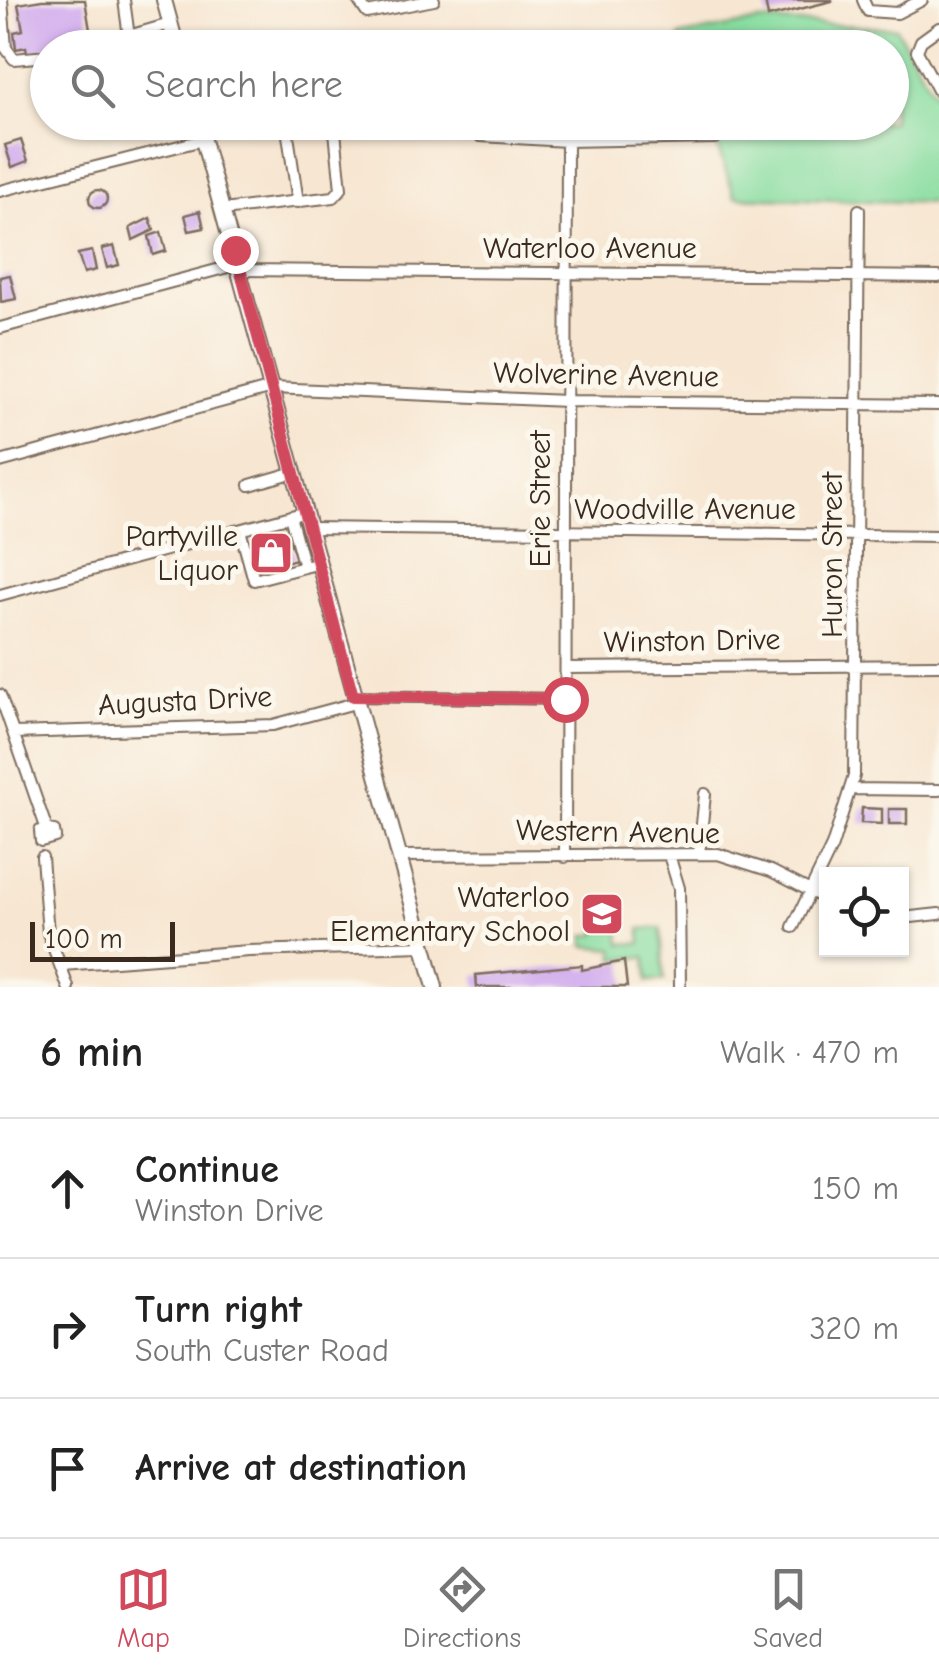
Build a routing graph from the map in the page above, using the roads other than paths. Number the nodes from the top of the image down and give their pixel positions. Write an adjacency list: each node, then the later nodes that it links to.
1 (2, 0): 13 (street)
2 (124, 0): 9 (street)
3 (164, 0): 8 (main road)
4 (358, 0): 5 (street)
5 (434, 0)
6 (863, 0): 7 (street)
7 (922, 0)
8 (170, 24): 10 (street); 11 (main road)
9 (128, 30)
10 (151, 30)
11 (172, 30)
12 (938, 30): 14 (street)
13 (30, 58)
14 (939, 92)
15 (203, 140): 21 (street); 23 (main road)
16 (289, 140): 22 (street)
17 (336, 140): 22 (street)
18 (550, 140): 20 (street)
19 (617, 140): 20 (street)
20 (567, 141): 26 (street, Erie Street)
21 (0, 191)
22 (298, 202): 23 (street)
23 (224, 210): 25 (main road)
24 (859, 210): 27 (street, Huron Street)
25 (240, 267): 26 (street, Waterloo Avenue); 29 (street, Waterloo Avenue); 30 (main road)
26 (567, 273): 27 (street, Waterloo Avenue); 31 (street, Erie Street)
27 (856, 275): 28 (street, Waterloo Avenue); 32 (street, Huron Street)
28 (939, 276)
29 (0, 328)
30 (272, 388): 31 (street, Wolverine Avenue); 34 (street, Wolverine Avenue); 35 (main road)
31 (566, 402): 32 (street, Wolverine Avenue); 41 (street, Erie Street)
32 (858, 404): 33 (street, Wolverine Avenue); 42 (street, Huron Street)
33 (939, 406)
34 (0, 462)
35 (296, 472): 36 (street); 37 (main road)
36 (250, 485)
37 (306, 512): 38 (street); 39 (main road)
38 (290, 516): 40 (street); 45 (street)
39 (311, 528): 41 (street, Woodville Avenue); 44 (main road)
40 (240, 530): 45 (street); 46 (street)
41 (565, 534): 42 (street, Woodville Avenue); 49 (street, Erie Street)
42 (856, 536): 43 (street, Woodville Avenue); 47 (street, Huron Street)
43 (939, 536)
44 (320, 563): 45 (street); 52 (main road)
45 (304, 567)
46 (0, 595)
47 (857, 664): 48 (street, Winston Drive); 49 (street, Winston Drive); 54 (street, Huron Street)
48 (939, 665)
49 (566, 668): 51 (street, Erie Street)
50 (0, 695): 53 (street)
51 (565, 699): 52 (street); 62 (street, Erie Street)
52 (354, 700): 53 (street, Augusta Drive); 60 (main road)
53 (14, 733): 57 (street)
54 (851, 789): 55 (street); 63 (street, Huron Street)
55 (939, 790)
56 (705, 794): 58 (street)
57 (47, 830)
58 (698, 854): 59 (street, Western Avenue); 63 (street, Western Avenue)
59 (669, 855): 62 (street, Western Avenue); 72 (street)
60 (400, 856): 62 (street, Western Avenue); 68 (main road)
61 (42, 857): 69 (street)
62 (565, 857)
63 (809, 890): 64 (street, Western Avenue); 67 (street, Huron Street)
64 (819, 895)
65 (939, 914): 66 (street)
66 (909, 917)
67 (793, 926)
68 (424, 946): 69 (street); 71 (main road)
69 (62, 965): 70 (street)
70 (68, 987)
71 (435, 987)
72 (680, 987)

